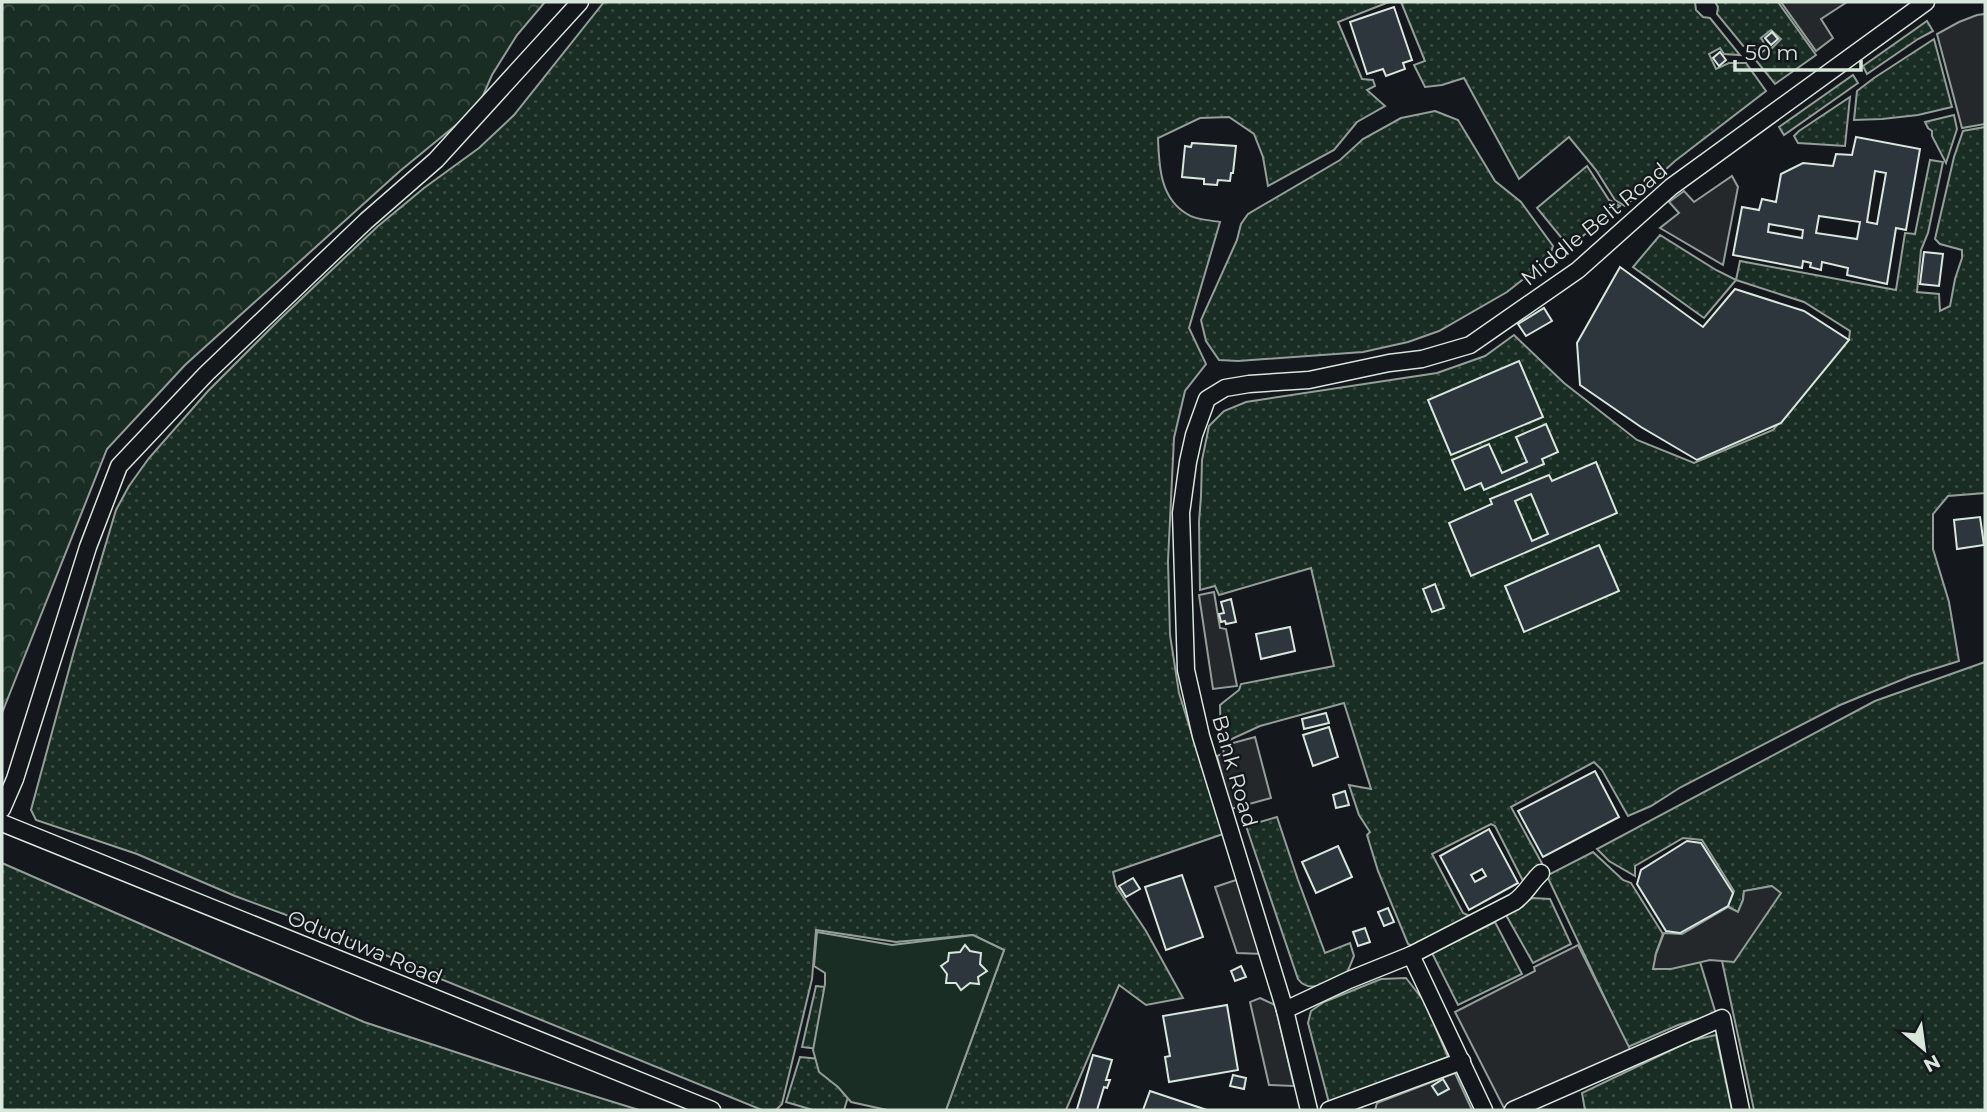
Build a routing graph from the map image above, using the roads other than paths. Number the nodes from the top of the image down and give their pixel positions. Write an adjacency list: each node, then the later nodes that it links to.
1 (580, 2): 4 (street)
2 (1926, 2): 3 (street, Middle Belt Road)
3 (1194, 435): 8 (street, Bank Road)
4 (2, 809)
5 (2, 823): 10 (street, Oduduwa Road)
6 (1541, 873): 7 (street)
7 (1411, 955): 8 (street); 9 (street)
8 (1285, 1010): 11 (street, Bank Road)
9 (1462, 1061): 12 (street); 13 (street)
10 (712, 1110)
11 (1309, 1110)
12 (1329, 1110)
13 (1484, 1110)
14 (1513, 1110): 15 (street)
15 (1741, 1110)

